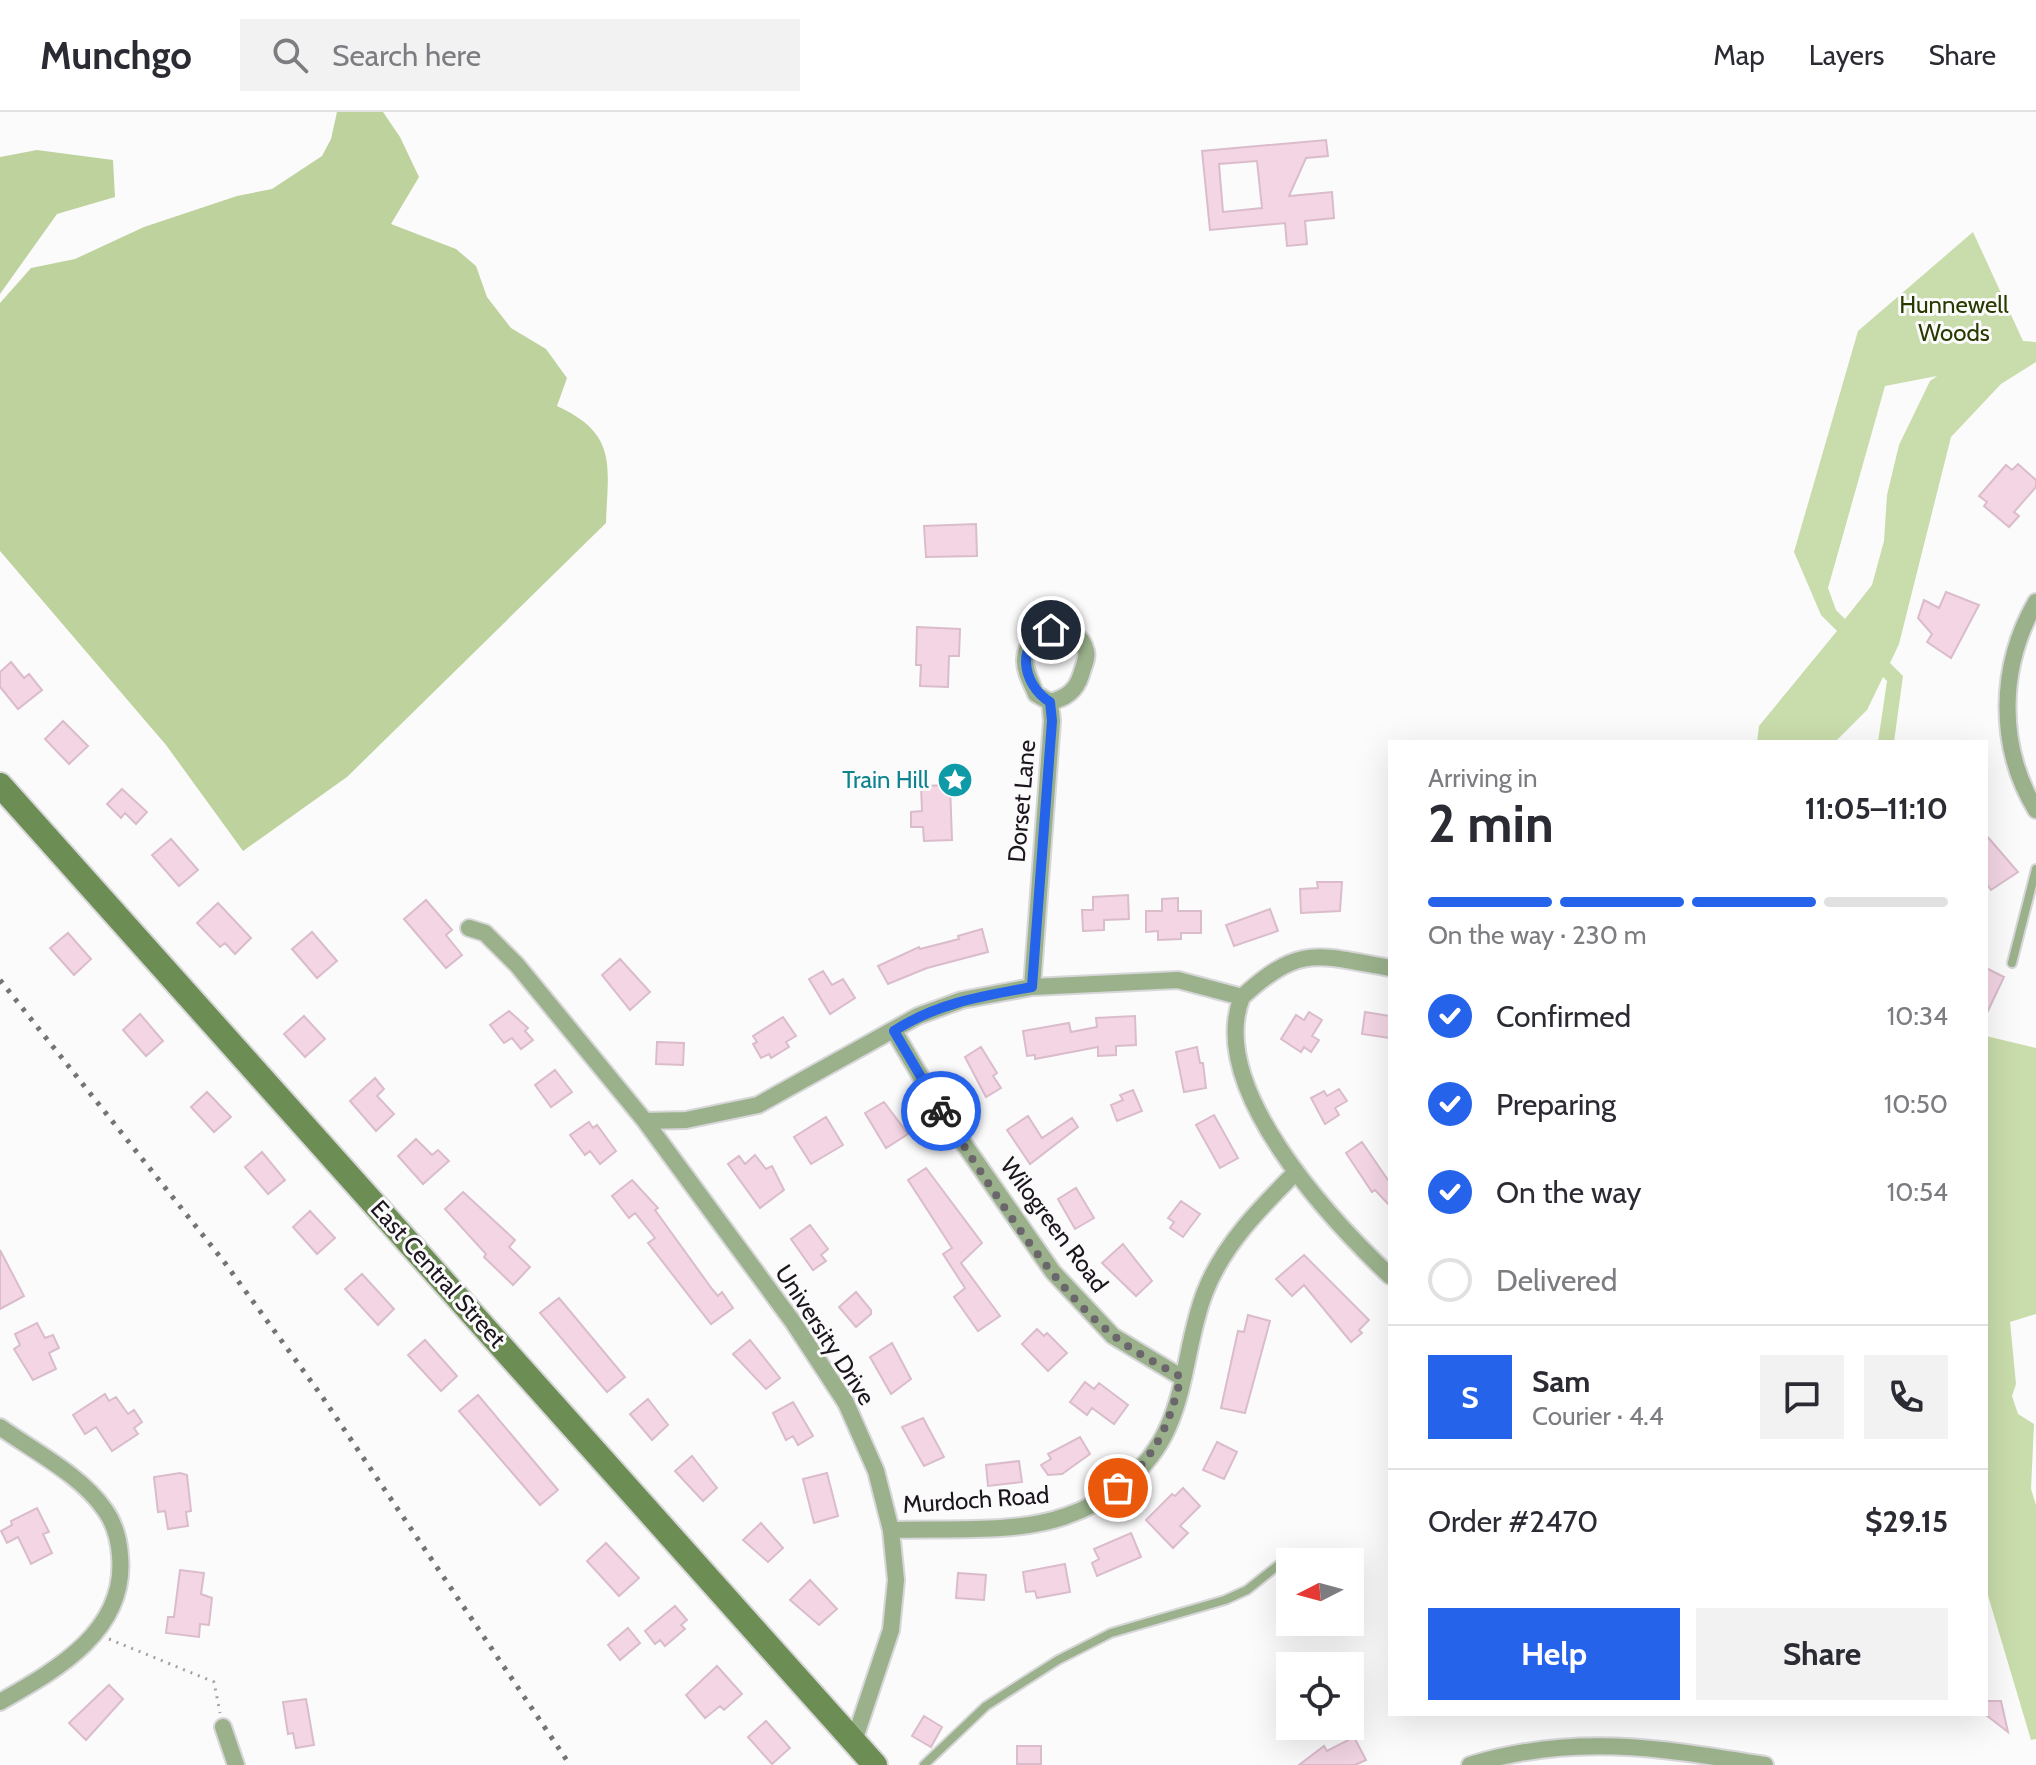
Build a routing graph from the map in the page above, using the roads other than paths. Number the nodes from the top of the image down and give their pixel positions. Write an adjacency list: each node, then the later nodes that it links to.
1 (2036, 602): 4 (street)
2 (1050, 702): 2 (street); 9 (street, Dorset Lane)
3 (0, 785): 21 (main road, East Central Street)
4 (2036, 810)
5 (2036, 869): 7 (lane)
6 (469, 928): 12 (street, University Drive)
7 (2012, 963)
8 (1388, 968): 10 (street)
9 (1032, 987): 10 (street); 11 (street)
10 (1242, 997): 13 (street)
11 (894, 1031): 12 (street); 15 (street, Wilogreen Road)
12 (645, 1121): 17 (street, University Drive)
13 (1296, 1172): 14 (street); 15 (street, Murdoch Road)
14 (1388, 1274)
15 (1181, 1377): 17 (street, Murdoch Road)
16 (0, 1427): 19 (street)
17 (891, 1530): 21 (street, University Drive)
18 (1276, 1567): 24 (lane)
19 (0, 1702)
20 (223, 1727): 22 (street)
21 (854, 1741): 23 (main road, East Central Street)
22 (236, 1765)
23 (875, 1765)
24 (924, 1765)
25 (1470, 1765): 26 (street)
26 (1765, 1765)

